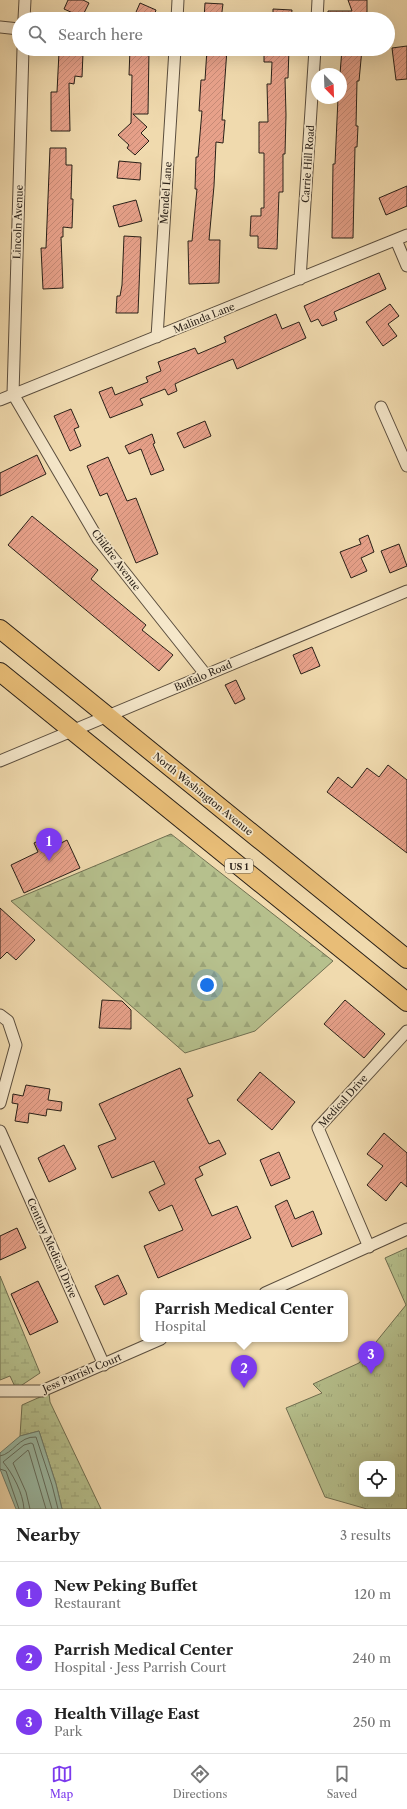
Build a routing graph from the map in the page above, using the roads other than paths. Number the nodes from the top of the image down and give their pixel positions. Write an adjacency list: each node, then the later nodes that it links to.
1 (25, 0): 4 (street)
2 (178, 0): 5 (street)
3 (318, 0): 6 (street)
4 (24, 12)
5 (177, 12)
6 (317, 12)
7 (0, 27): 8 (street)
8 (12, 28)
9 (22, 56): 17 (street, Lincoln Avenue)
10 (175, 56): 16 (street, Mendel Lane)
11 (315, 56): 15 (street, Carrie Hill Road)
12 (407, 235): 13 (street, Malinda Lane)
13 (396, 240): 14 (street); 15 (street, Malinda Lane)
14 (407, 266)
15 (300, 279): 16 (street, Malinda Lane)
16 (157, 336): 17 (street, Malinda Lane)
17 (13, 394): 18 (street, Malinda Lane); 24 (street, Childre Avenue)
18 (0, 400)
19 (381, 407): 20 (street)
20 (407, 466)
21 (407, 591): 24 (street, Buffalo Road)
22 (0, 629): 25 (main road, North Washington Avenue)
23 (0, 672): 26 (main road, US 1)
24 (206, 675): 25 (street, Buffalo Road)
25 (107, 716): 26 (street, Buffalo Road); 28 (main road, North Washington Avenue)
26 (72, 730): 27 (street, Buffalo Road); 29 (main road, US 1)
27 (0, 761)
28 (407, 959)
29 (407, 1002)
30 (0, 1015): 32 (street)
31 (407, 1031): 36 (street, Medical Drive)
32 (5, 1070): 33 (street)
33 (0, 1103)
34 (0, 1131): 39 (street, Century Medical Drive)
35 (407, 1229): 36 (street)
36 (369, 1247): 37 (street)
37 (272, 1290)
38 (154, 1342): 39 (street, Jess Parrish Court)
39 (104, 1364): 40 (street, Jess Parrish Court)
40 (0, 1391)

